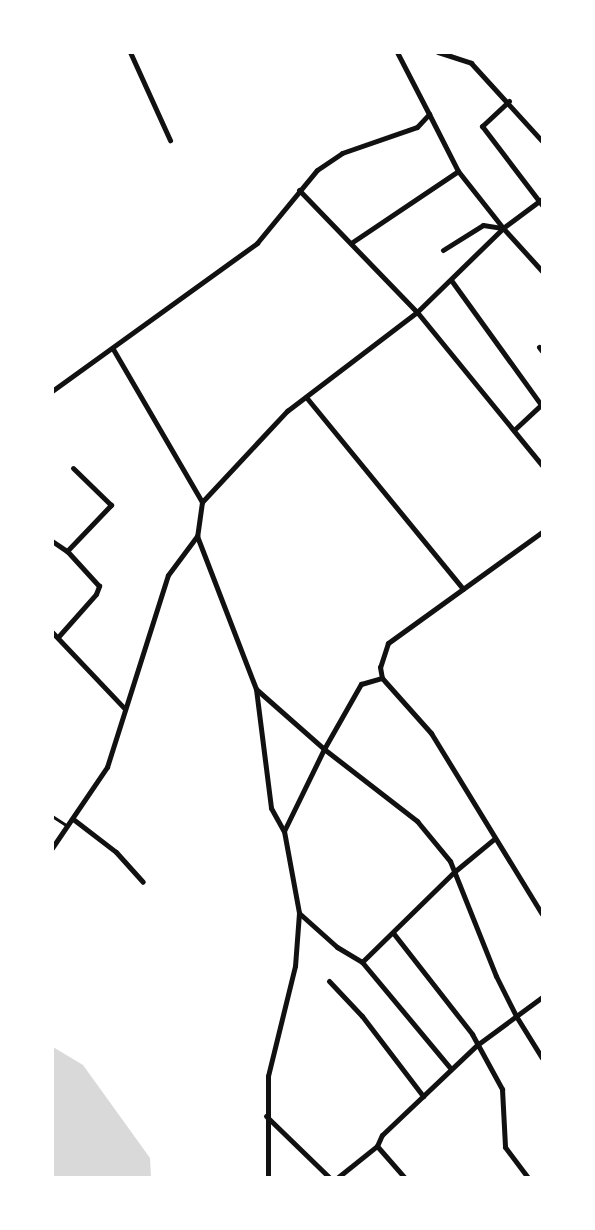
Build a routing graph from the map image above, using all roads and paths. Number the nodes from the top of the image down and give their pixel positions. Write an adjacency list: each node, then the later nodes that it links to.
1 (130, 52): 6 (street)
2 (396, 52): 5 (street)
3 (438, 52): 4 (street)
4 (509, 101): 7 (street); 10 (street)
5 (429, 114): 8 (street); 9 (street)
6 (170, 140)
7 (543, 141)
8 (458, 171): 11 (street); 12 (street)
9 (299, 190): 12 (street); 17 (street)
10 (542, 202): 11 (street)
11 (503, 228): 13 (street); 14 (street); 15 (street)
12 (351, 243): 16 (street)
13 (443, 250)
14 (543, 271)
15 (451, 280): 16 (street); 20 (street)
16 (417, 312): 19 (street); 21 (street)
17 (113, 349): 18 (street); 24 (street)
18 (52, 391)
19 (306, 397): 24 (street); 29 (street)
20 (542, 404): 21 (street)
21 (514, 430): 22 (street)
22 (543, 465)
23 (73, 468): 28 (street)
24 (202, 502): 26 (street)
25 (543, 532): 29 (street)
26 (197, 536): 33 (street); 34 (street)
27 (52, 541): 28 (street)
28 (67, 551): 31 (street)
29 (463, 589): 32 (street)
30 (52, 632): 31 (street)
31 (58, 637): 34 (street)
32 (382, 678): 35 (street); 40 (street)
33 (256, 689): 35 (street); 39 (street)
34 (125, 709): 37 (street)
35 (324, 749): 39 (street); 42 (street)
36 (52, 816): 38 (lane)
37 (73, 819): 38 (street); 43 (street)
38 (68, 826): 41 (street)
39 (284, 831): 44 (street)
40 (494, 839): 42 (street); 45 (street)
41 (52, 848)
42 (454, 872): 46 (street); 50 (street)
43 (143, 882)
44 (299, 912): 47 (street); 55 (street)
45 (543, 914)
46 (394, 934): 47 (street); 51 (street)
47 (362, 962): 53 (street)
48 (329, 981): 54 (street)
49 (543, 997): 50 (street)
50 (516, 1016): 51 (street); 52 (street)
51 (477, 1045): 53 (street); 61 (street)
52 (543, 1058)
53 (451, 1069): 54 (street)
54 (423, 1096): 56 (street)
55 (266, 1116): 57 (street); 58 (street)
56 (377, 1146): 59 (street); 60 (street)
57 (268, 1178)
58 (330, 1178)
59 (337, 1178)
60 (405, 1178)
61 (528, 1178)

